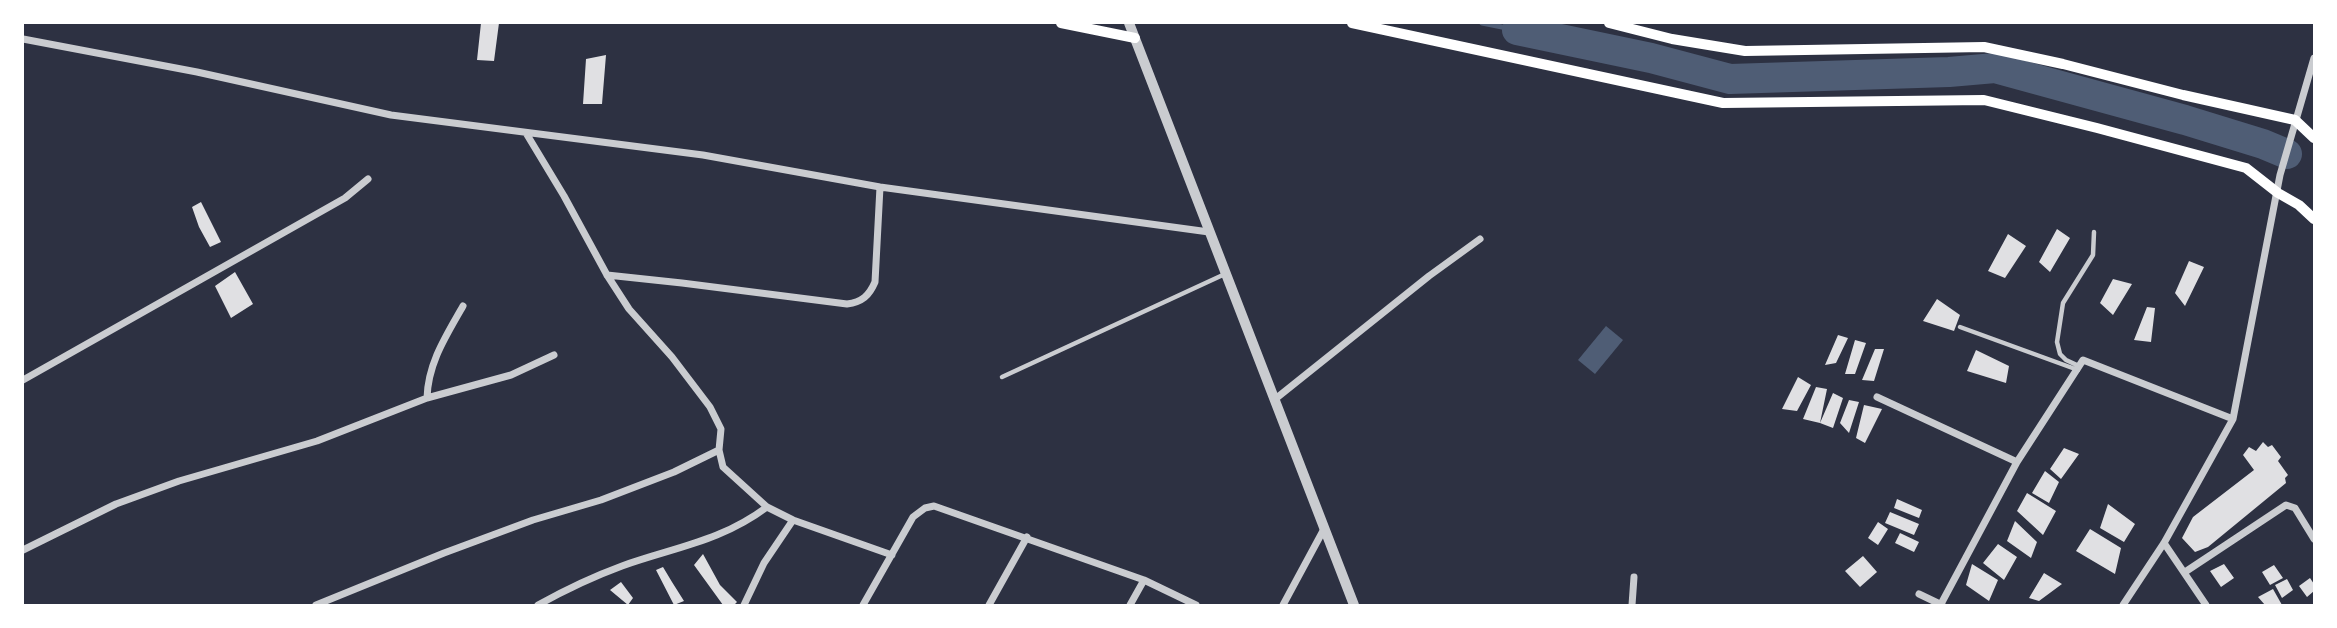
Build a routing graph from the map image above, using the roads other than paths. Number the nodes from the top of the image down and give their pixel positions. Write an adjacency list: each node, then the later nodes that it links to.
1 (1061, 23): 5 (main road)
2 (1129, 23): 5 (street)
3 (1352, 23): 13 (main road)
4 (1609, 23): 8 (main road)
5 (1135, 38): 15 (street)
6 (23, 39): 9 (street)
7 (2314, 58): 8 (street)
8 (2295, 120): 10 (main road); 13 (street)
9 (526, 133): 12 (street); 19 (street)
10 (2314, 138)
11 (368, 179): 25 (street)
12 (880, 187): 15 (street); 19 (street)
13 (2277, 193): 14 (main road); 29 (street)
14 (2314, 219)
15 (1209, 232): 18 (street)
16 (2094, 232): 23 (lane)
17 (1480, 239): 28 (street)
18 (1225, 274): 24 (lane); 28 (street)
19 (607, 275): 30 (street)
20 (463, 306): 27 (street)
21 (1960, 327): 23 (lane)
22 (554, 355): 27 (street)
23 (2079, 368): 29 (street); 31 (street)
24 (1002, 377)
25 (23, 380)
26 (1877, 397): 31 (street)
27 (427, 398): 38 (street)
28 (1274, 400): 34 (street)
29 (2233, 419): 37 (street)
30 (719, 450): 32 (street); 44 (street)
31 (2017, 461): 54 (street)
32 (767, 507): 33 (street); 45 (street)
33 (793, 520): 39 (street); 46 (street)
34 (1324, 529): 51 (street); 52 (street)
35 (1027, 537): 39 (street); 42 (street); 48 (street)
36 (2314, 539): 40 (street)
37 (2164, 543): 40 (street); 55 (street)
38 (23, 550)
39 (892, 555): 47 (street)
40 (2185, 572): 56 (street)
41 (1634, 577): 53 (street)
42 (1144, 580): 49 (street); 50 (street)
43 (1919, 594): 54 (street)
44 (316, 605)
45 (538, 605)
46 (744, 605)
47 (863, 605)
48 (989, 605)
49 (1130, 605)
50 (1196, 605)
51 (1283, 605)
52 (1354, 605)
53 (1632, 605)
54 (1941, 605)
55 (2123, 605)
56 (2206, 605)

